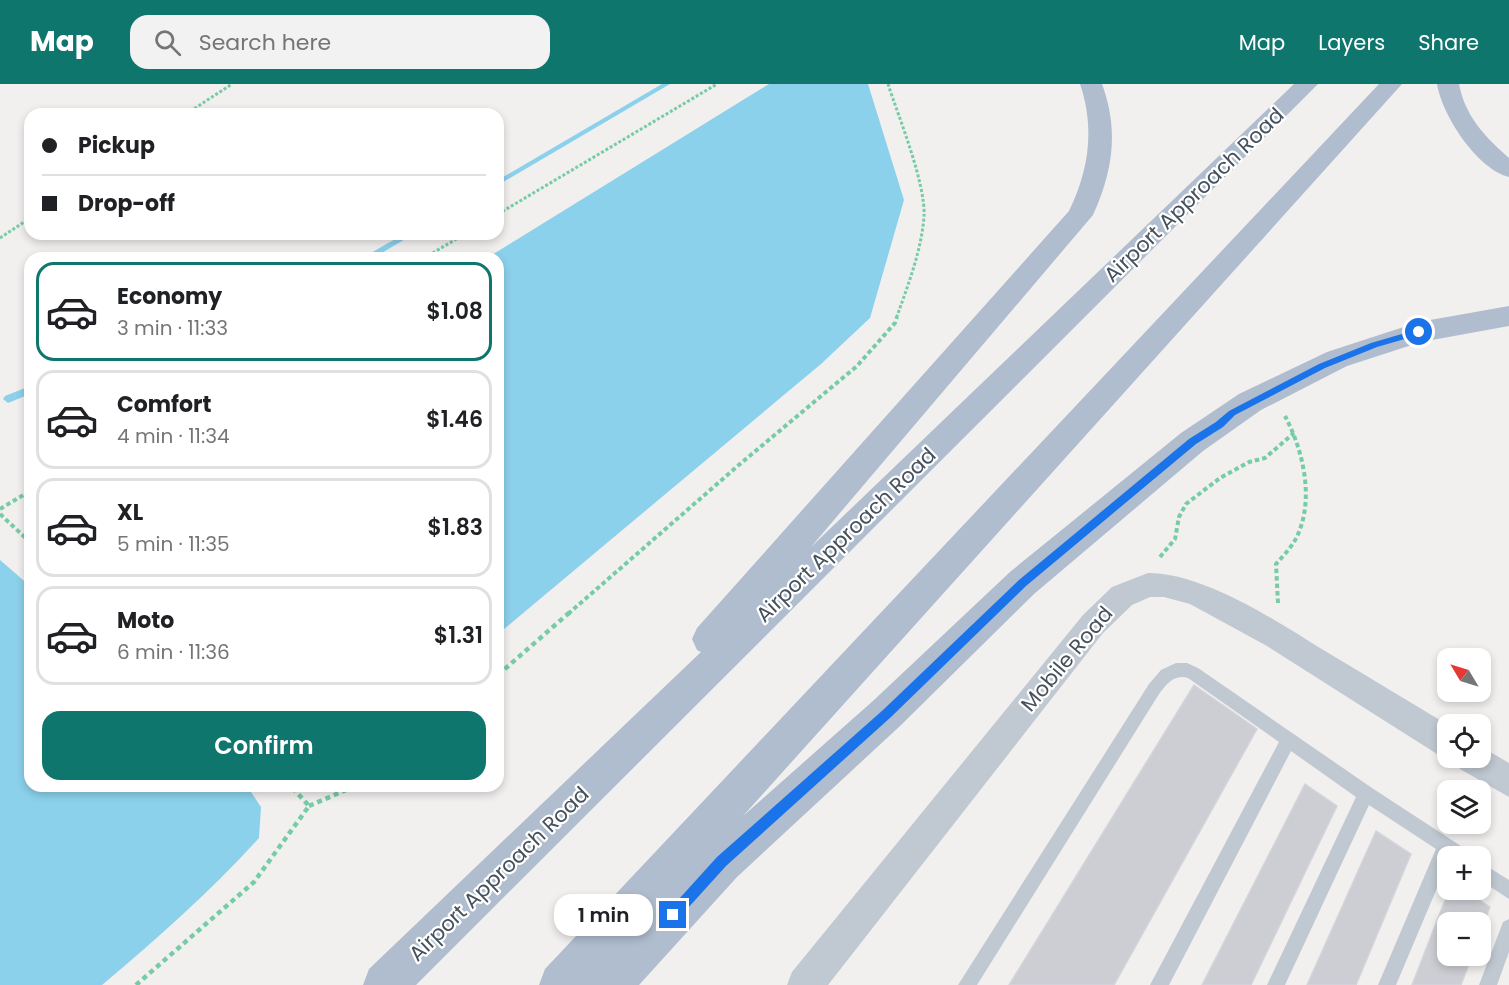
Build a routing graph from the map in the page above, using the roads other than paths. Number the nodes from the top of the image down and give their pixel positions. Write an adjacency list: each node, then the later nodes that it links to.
1 (1091, 84): 13 (main road)
2 (1307, 84): 13 (main road, Airport Approach Road)
3 (1391, 84): 19 (main road)
4 (1448, 84): 5 (main road)
5 (1509, 170)
6 (1509, 315): 20 (main road)
7 (1437, 736): 21 (street, Mobile Road)
8 (1289, 739): 11 (lane); 22 (lane); 23 (lane)
9 (1488, 768): 10 (street)
10 (1509, 781)
11 (1366, 794): 12 (lane); 24 (lane)
12 (1446, 846)
13 (516, 858): 18 (main road, Airport Approach Road)
14 (1437, 867): 25 (lane)
15 (1491, 878): 16 (lane)
16 (1509, 890)
17 (1509, 928): 26 (lane)
18 (386, 985)
19 (561, 985)
20 (609, 985)
21 (805, 985)
22 (967, 985)
23 (1159, 985)
24 (1276, 985)
25 (1387, 985)
26 (1488, 985)

